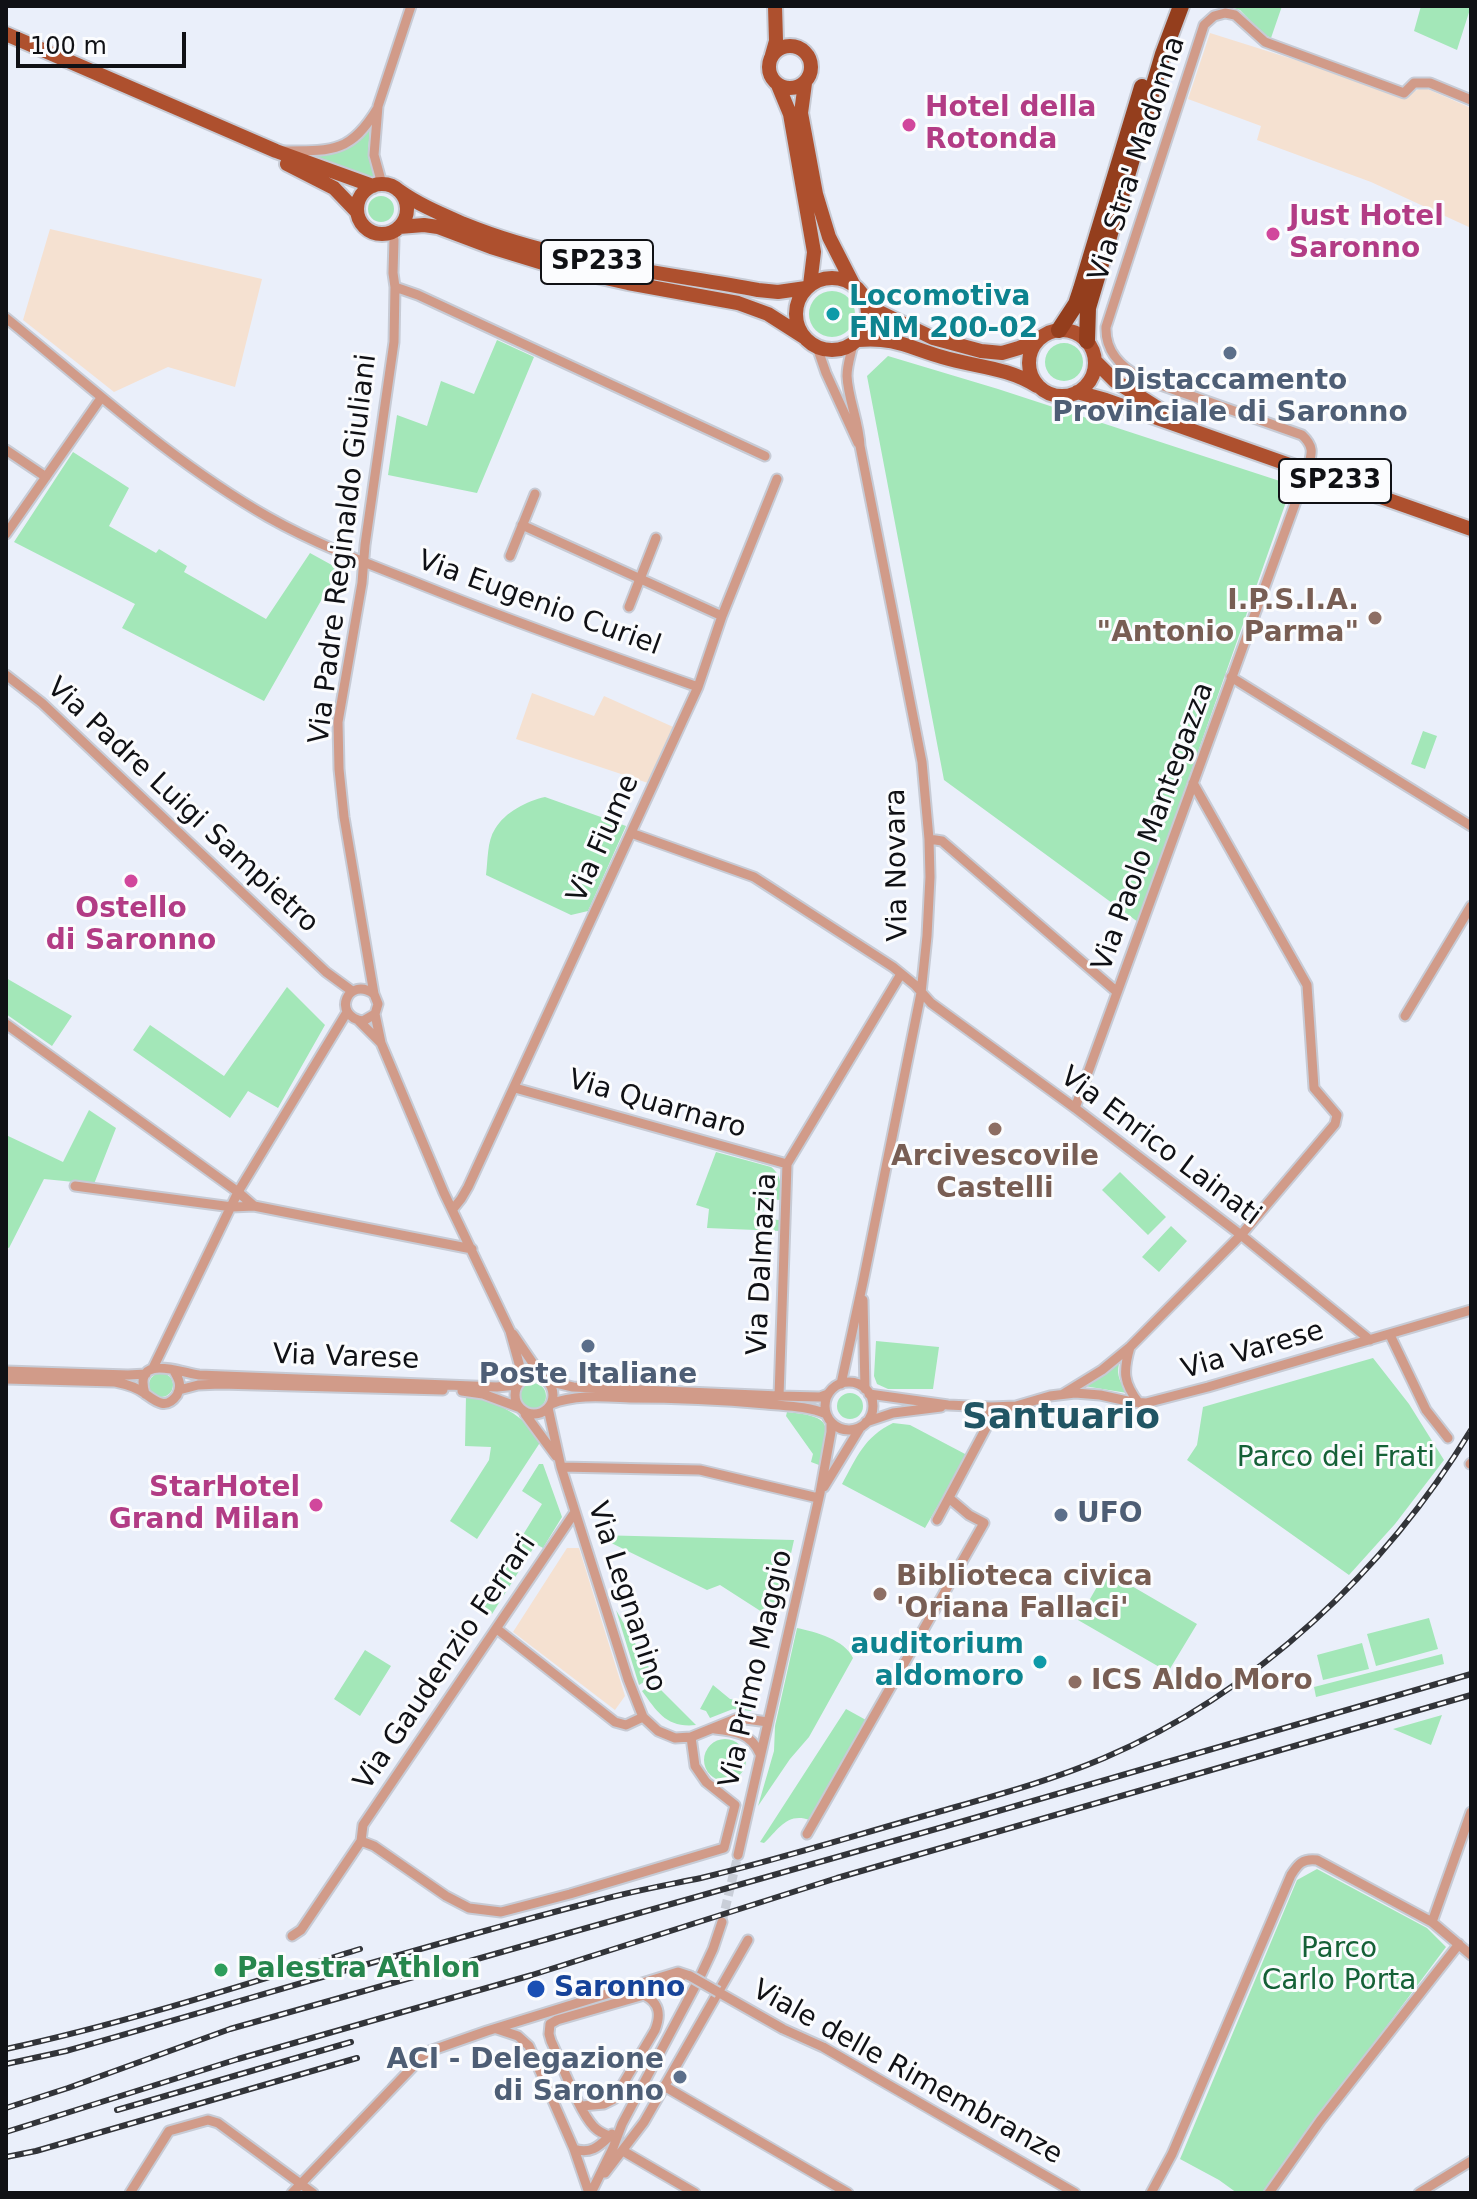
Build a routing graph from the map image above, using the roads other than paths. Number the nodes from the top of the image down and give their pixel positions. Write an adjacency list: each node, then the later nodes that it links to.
1 (411, 6): 10 (street)
2 (776, 9): 5 (main road); 6 (main road)
3 (1174, 11): 22 (highway); 25 (highway)
4 (6, 34): 11 (main road, SP233)
5 (797, 47): 6 (main road); 7 (main road)
6 (772, 56): 8 (main road)
7 (805, 83): 8 (main road); 17 (main road)
8 (778, 85): 19 (main road)
9 (1471, 100): 36 (street, Via Stra' Madonna)
10 (378, 106): 12 (street); 13 (street)
11 (208, 123): 12 (main road, SP233); 15 (main road, SP233)
12 (276, 151): 13 (main road, SP233)
13 (378, 185): 14 (main road, SP233); 15 (main road)
14 (398, 190): 16 (main road); 19 (main road, SP233)
15 (357, 212): 16 (main road, SP233)
16 (395, 229): 18 (street, Via Padre Reginaldo Giuliani); 23 (main road, SP233)
17 (853, 284): 19 (main road, SP233); 20 (main road)
18 (395, 287): 35 (street); 45 (street, Via Padre Reginaldo Giuliani)
19 (808, 287): 23 (main road)
20 (867, 306): 24 (main road); 26 (main road)
21 (6, 318): 31 (street, Via Eugenio Curiel)
22 (1059, 330): 24 (main road); 25 (main road)
23 (804, 337): 27 (main road, SP233)
24 (1038, 340): 29 (main road)
25 (1087, 341): 28 (main road, SP233)
26 (855, 342): 27 (main road, SP233); 29 (main road, SP233); 33 (street, Via Novara)
27 (817, 347): 33 (street, Via Novara)
28 (1095, 361): 30 (main road); 32 (main road, SP233)
29 (1039, 387): 30 (main road, SP233)
30 (1077, 392): 32 (main road, SP233)
31 (101, 398): 37 (street); 45 (street, Via Eugenio Curiel)
32 (1199, 434): 36 (main road, SP233)
33 (860, 446): 55 (street, Via Novara)
34 (6, 450): 37 (street)
35 (765, 456)
36 (1307, 471): 41 (main road, SP233); 50 (street, Via Paolo Mantegazza)
37 (46, 477): 42 (street)
38 (777, 479): 48 (street, Via Fiume)
39 (535, 494): 40 (street)
40 (522, 525): 44 (street); 46 (street)
41 (1471, 529)
42 (6, 534)
43 (656, 538): 46 (street)
44 (510, 556)
45 (365, 563): 51 (street, Via Eugenio Curiel); 57 (street, Via Padre Reginaldo Giuliani)
46 (640, 579): 47 (street); 48 (street)
47 (629, 607)
48 (722, 616): 51 (street, Via Fiume)
49 (6, 675): 60 (street, Via Padre Luigi Sampietro)
50 (1231, 677): 52 (street, Via Paolo Mantegazza); 53 (street)
51 (698, 687): 54 (street, Via Fiume)
52 (1193, 783): 59 (street, Via Paolo Mantegazza); 77 (street)
53 (1471, 826)
54 (631, 833): 58 (street, Via Enrico Lainati); 69 (street, Via Fiume)
55 (929, 839): 59 (street); 61 (street, Via Novara)
56 (1471, 906): 65 (street)
57 (369, 959): 60 (street, Via Padre Reginaldo Giuliani); 62 (street, Via Padre Reginaldo Giuliani)
58 (901, 974): 61 (street, Via Enrico Lainati); 71 (street, Via Dalmazia)
59 (1117, 992): 70 (street, Via Paolo Mantegazza)
60 (353, 993): 62 (street); 63 (street, Via Padre Reginaldo Giuliani)
61 (921, 993): 70 (street, Via Enrico Lainati); 79 (street, Via Novara)
62 (374, 994): 64 (street, Via Padre Reginaldo Giuliani)
63 (347, 1012): 66 (street, Via Padre Reginaldo Giuliani); 73 (street)
64 (375, 1014): 66 (street); 68 (street, Via Padre Reginaldo Giuliani)
65 (1405, 1016)
66 (359, 1021): 68 (street, Via Padre Reginaldo Giuliani)
67 (6, 1024): 73 (street)
68 (381, 1043): 76 (street, Via Padre Reginaldo Giuliani)
69 (515, 1088): 71 (street, Via Quarnaro); 76 (street, Via Fiume)
70 (1075, 1108): 77 (street, Via Enrico Lainati)
71 (787, 1164): 98 (street, Via Dalmazia)
72 (75, 1186): 75 (street)
73 (238, 1192): 74 (street); 75 (street)
74 (254, 1206): 75 (street); 78 (street)
75 (232, 1207): 84 (street)
76 (453, 1209): 78 (street, Via Padre Reginaldo Giuliani)
77 (1241, 1235): 83 (street, Via Enrico Lainati); 85 (street)
78 (472, 1249): 81 (street, Via Padre Reginaldo Giuliani)
79 (863, 1282): 92 (street, Via Novara); 94 (street, Via Novara)
80 (1471, 1310): 82 (street, Via Varese)
81 (510, 1331): 90 (street, Via Padre Reginaldo Giuliani); 91 (street, Via Padre Reginaldo Giuliani)
82 (1390, 1335): 83 (street, Via Varese); 106 (street)
83 (1370, 1340): 99 (street, Via Varese)
84 (163, 1344): 86 (street); 88 (street)
85 (1130, 1347): 97 (street); 99 (street)
86 (171, 1369): 88 (street); 91 (street, Via Varese); 93 (street)
87 (6, 1371): 88 (street)
88 (149, 1371): 95 (street)
89 (6, 1379): 95 (street)
90 (545, 1379): 91 (street); 98 (street); 101 (street)
91 (520, 1382): 103 (street)
92 (841, 1384): 94 (street); 96 (street)
93 (179, 1390): 95 (street); 103 (street, Via Varese)
94 (867, 1391): 100 (street, Via Varese); 105 (street)
95 (145, 1394)
96 (828, 1394): 98 (street); 104 (street)
97 (1063, 1394): 99 (street, Via Varese); 102 (street, Via Varese)
98 (779, 1396)
99 (1139, 1403)
100 (948, 1405): 102 (street, Via Varese); 105 (street, Via Varese)
101 (550, 1406): 103 (street); 104 (street); 107 (street, Via Legnanino)
102 (991, 1407): 109 (street)
103 (521, 1409): 107 (street, Via Legnanino)
104 (829, 1418): 105 (street); 108 (street, Via Primo Maggio)
105 (864, 1424): 108 (street, Via Primo Maggio)
106 (1448, 1438)
107 (560, 1465): 108 (street); 110 (street, Via Legnanino)
108 (819, 1495): 114 (street, Via Primo Maggio)
109 (949, 1498): 111 (street); 119 (street)
110 (575, 1512): 112 (street, Via Gaudenzio Ferrari); 113 (street, Via Legnanino)
111 (937, 1520)
112 (497, 1629): 113 (street); 120 (street, Via Gaudenzio Ferrari)
113 (643, 1717): 116 (street, Via Legnanino)
114 (768, 1722): 115 (street); 117 (street, Via Primo Maggio)
115 (712, 1729): 116 (street); 117 (street)
116 (691, 1737): 120 (street)
117 (760, 1754): 122 (street, Via Primo Maggio)
118 (1471, 1812): 121 (street)
119 (807, 1834)
120 (361, 1841): 125 (street, Via Gaudenzio Ferrari)
121 (1467, 1842): 124 (street)
122 (738, 1855)
123 (722, 1922): 135 (street)
124 (1432, 1922): 127 (street); 148 (street)
125 (292, 1936)
126 (748, 1940): 130 (street)
127 (1459, 1944): 128 (street); 149 (street)
128 (1471, 1955)
129 (690, 1976): 130 (street, Viale delle Rimembranze, bridge); 131 (street); 132 (street)
130 (718, 1992): 133 (street); 147 (street, Viale delle Rimembranze)
131 (644, 1995): 134 (street); 134 (street)
132 (496, 2029): 137 (street); 140 (street)
133 (664, 2086): 138 (street); 146 (street)
134 (582, 2106): 136 (street)
135 (622, 2124): 136 (street); 141 (street)
136 (610, 2136): 137 (street)
137 (574, 2149): 141 (street)
138 (623, 2151): 141 (street); 145 (street)
139 (1471, 2161): 150 (street)
140 (301, 2184): 142 (street); 143 (street); 144 (street)
141 (591, 2192)
142 (130, 2193)
143 (292, 2193)
144 (313, 2193)
145 (695, 2193)
146 (848, 2193)
147 (1075, 2193)
148 (1151, 2193)
149 (1269, 2193)
150 (1419, 2193)

